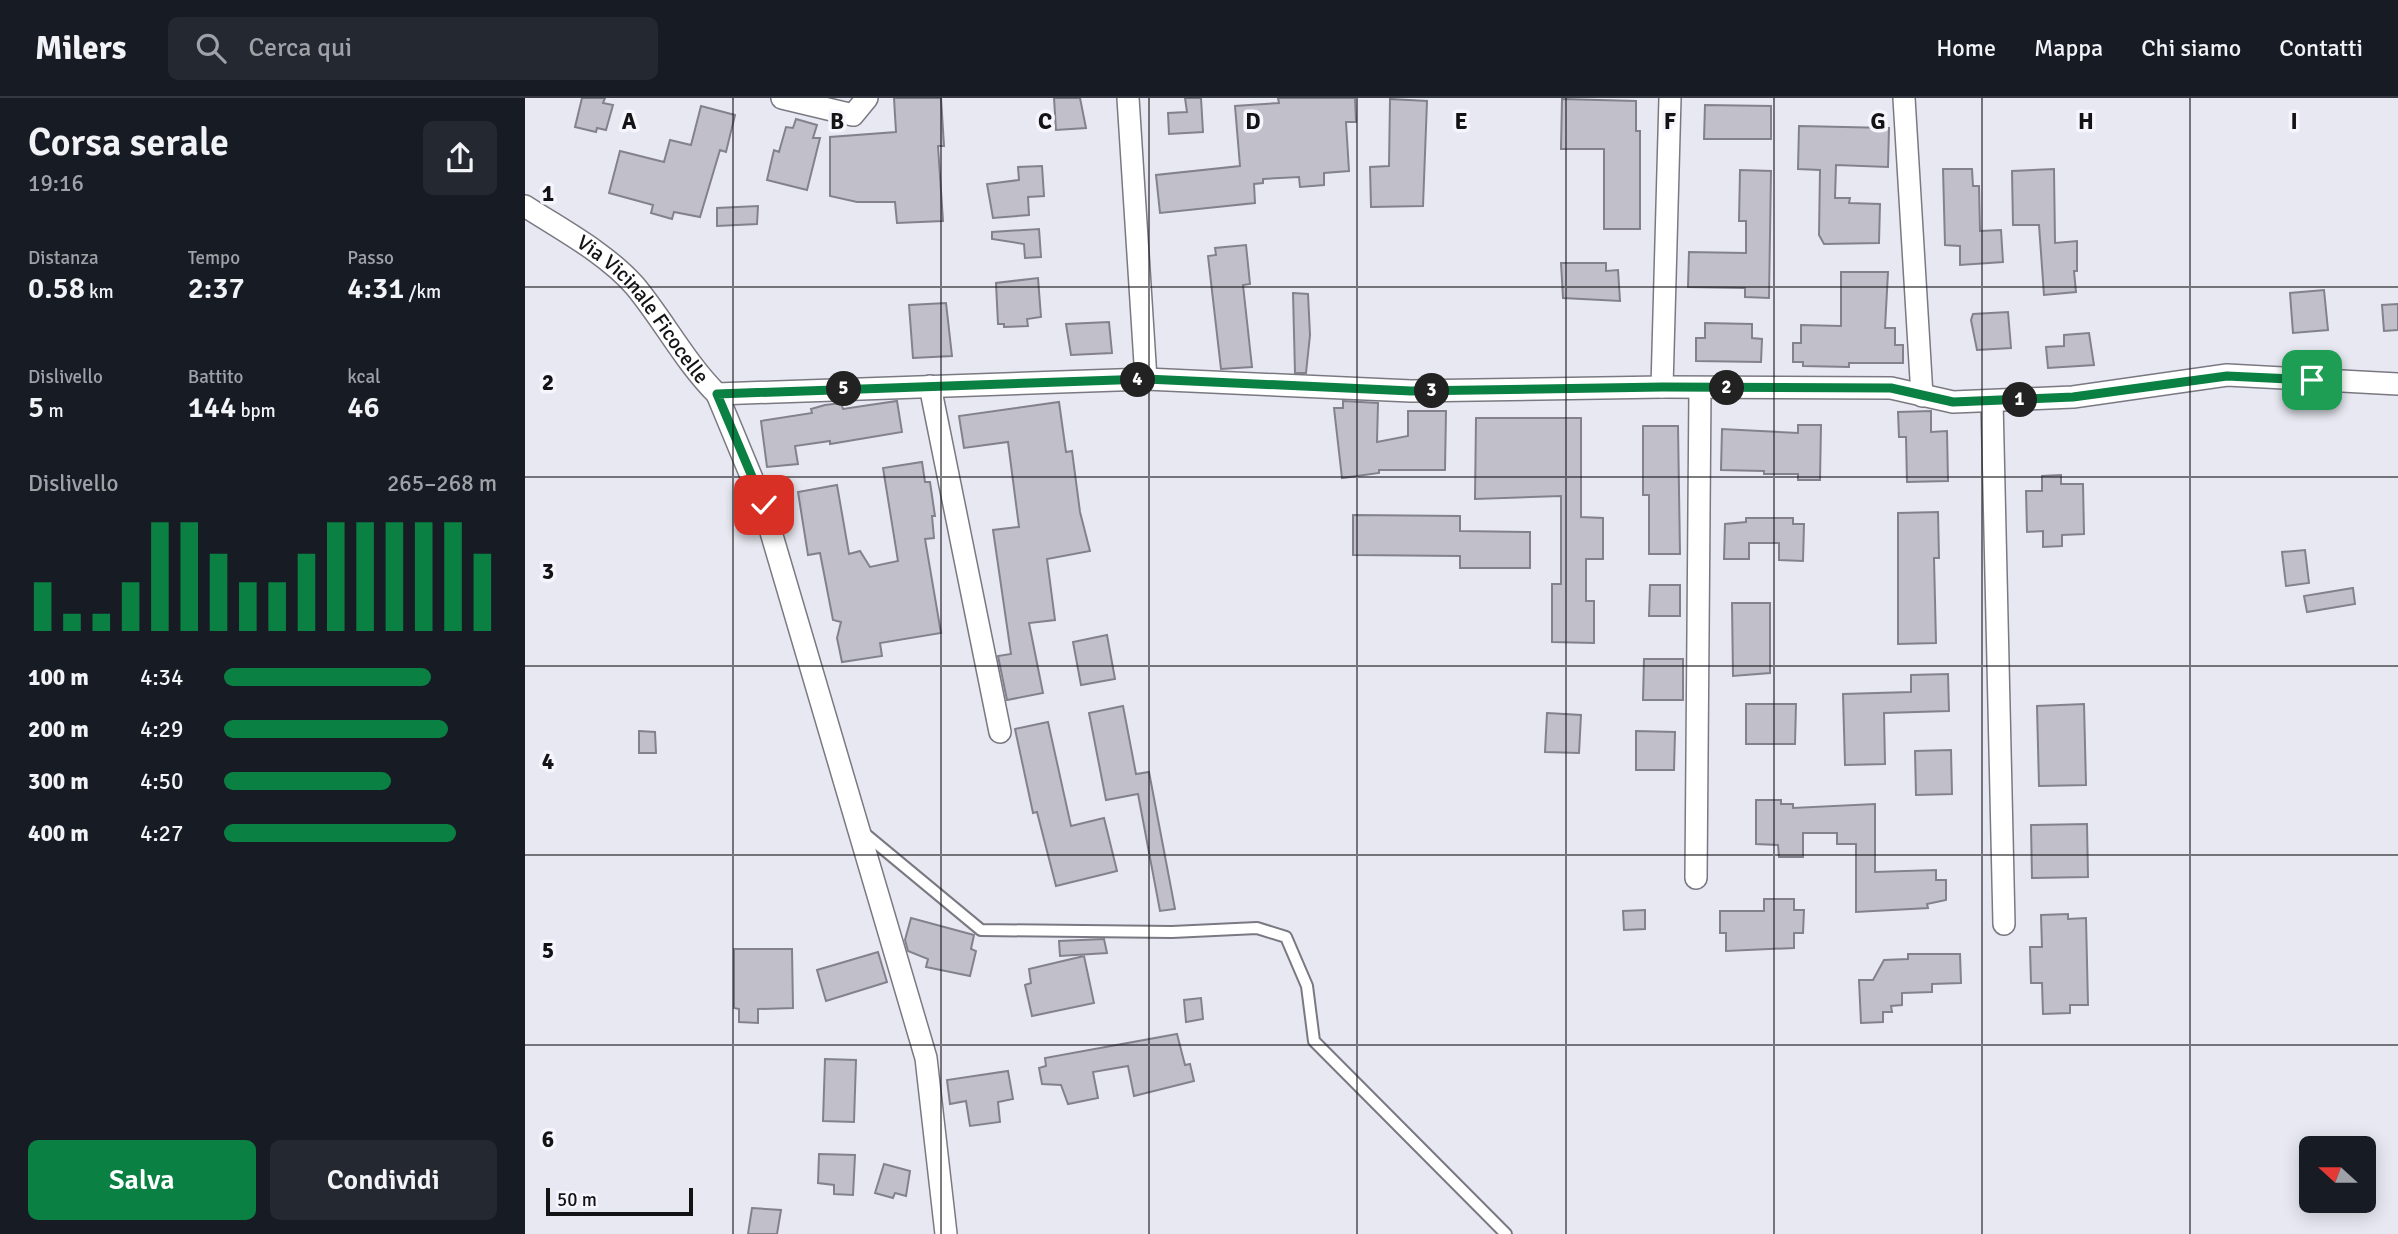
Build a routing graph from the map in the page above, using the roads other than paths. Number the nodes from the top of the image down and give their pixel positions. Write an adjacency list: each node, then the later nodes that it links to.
1 (782, 98): 2 (street)
2 (867, 98)
3 (1128, 98): 7 (street)
4 (1670, 98): 10 (street)
5 (1904, 98): 13 (street)
6 (525, 206): 12 (street, Via Vicinale Ficocelle)
7 (1146, 379): 9 (street, Via Vicinale Ficocelle); 10 (street, Via Vicinale Ficocelle)
8 (2398, 384): 14 (street, Via Vicinale Ficocelle)
9 (930, 386): 12 (street, Via Vicinale Ficocelle); 15 (street)
10 (1663, 387): 11 (street, Via Vicinale Ficocelle)
11 (1700, 388): 13 (street, Via Vicinale Ficocelle); 17 (street)
12 (717, 394): 16 (street)
13 (1922, 396): 14 (street, Via Vicinale Ficocelle)
14 (1992, 401): 18 (street)
15 (1000, 732)
16 (859, 829): 19 (street); 20 (lane)
17 (1696, 878)
18 (2004, 924)
19 (946, 1229)
20 (1506, 1234)

